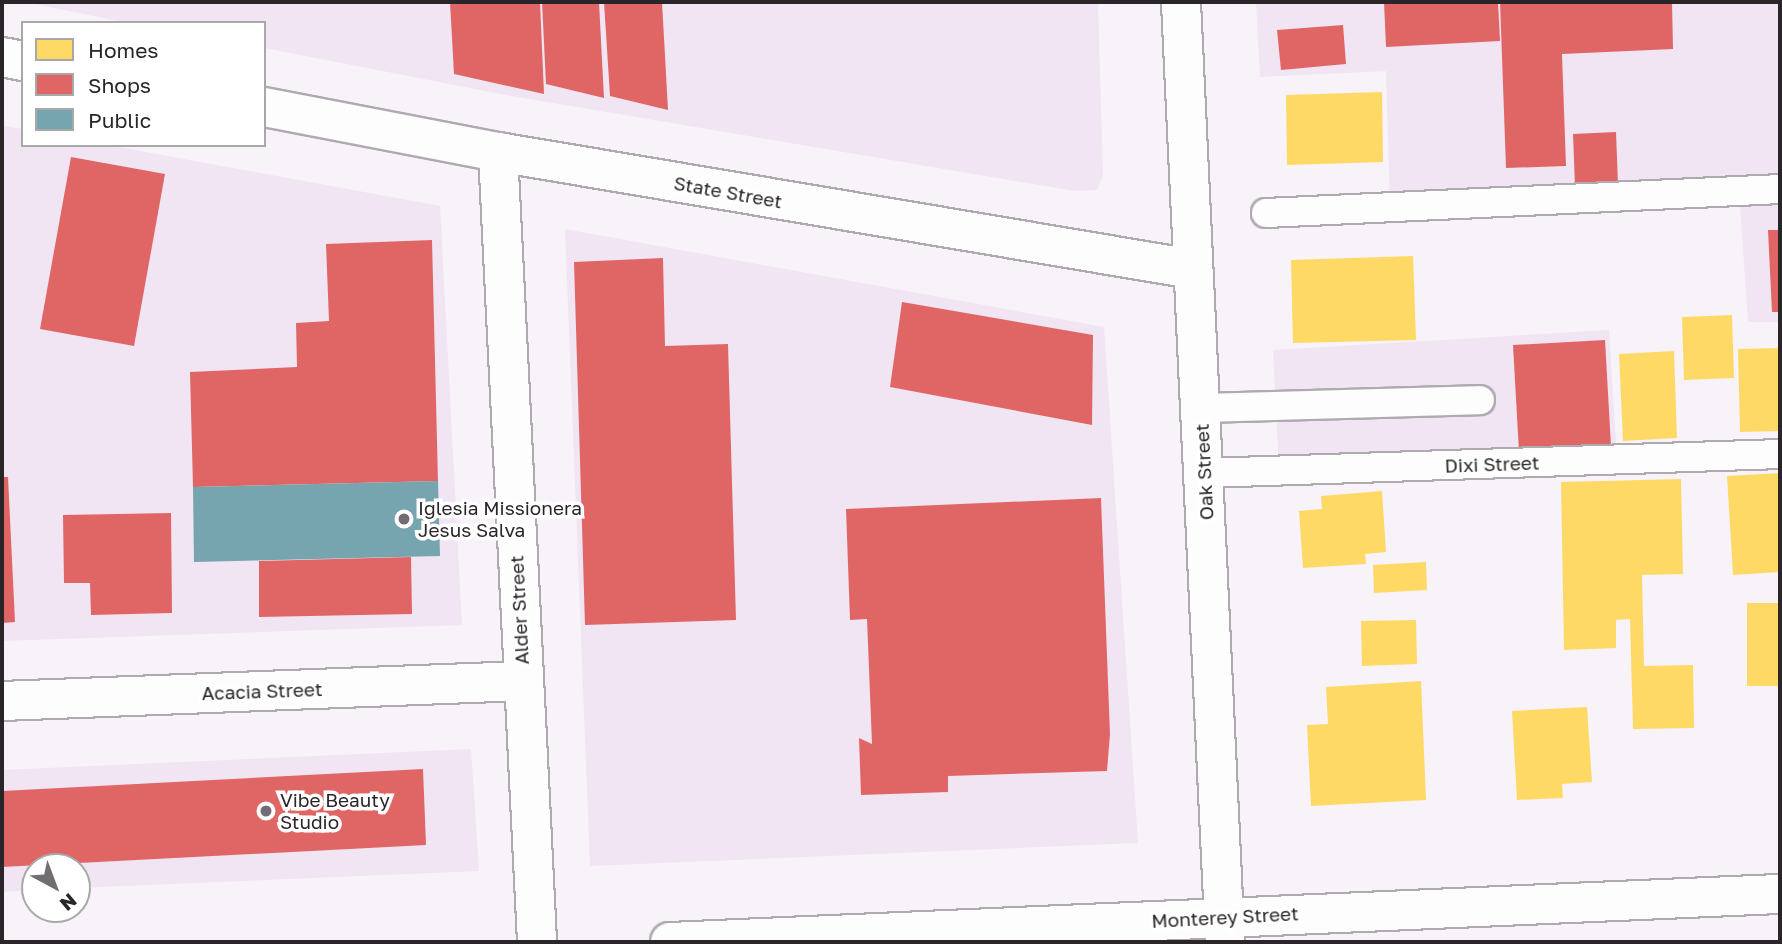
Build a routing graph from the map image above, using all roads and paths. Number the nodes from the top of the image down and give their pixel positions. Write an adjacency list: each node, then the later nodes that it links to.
1 (1181, 2): 8 (street, Oak Street)
2 (2, 57): 3 (street)
3 (21, 61)
4 (266, 107): 5 (street, State Street)
5 (498, 152): 8 (street, State Street); 13 (street, Alder Street)
6 (1780, 189): 7 (lane)
7 (1266, 213)
8 (1192, 269): 10 (street, Oak Street)
9 (1480, 400): 10 (lane)
10 (1200, 408): 12 (street, Oak Street)
11 (1780, 454): 12 (lane, Dixi Street)
12 (1205, 473): 16 (street, Oak Street)
13 (523, 681): 14 (street, Acacia Street); 17 (street, Alder Street)
14 (2, 701)
15 (1780, 894): 16 (street, Monterey Street)
16 (1225, 929): 18 (street, Monterey Street)
17 (537, 942)
18 (670, 942)

